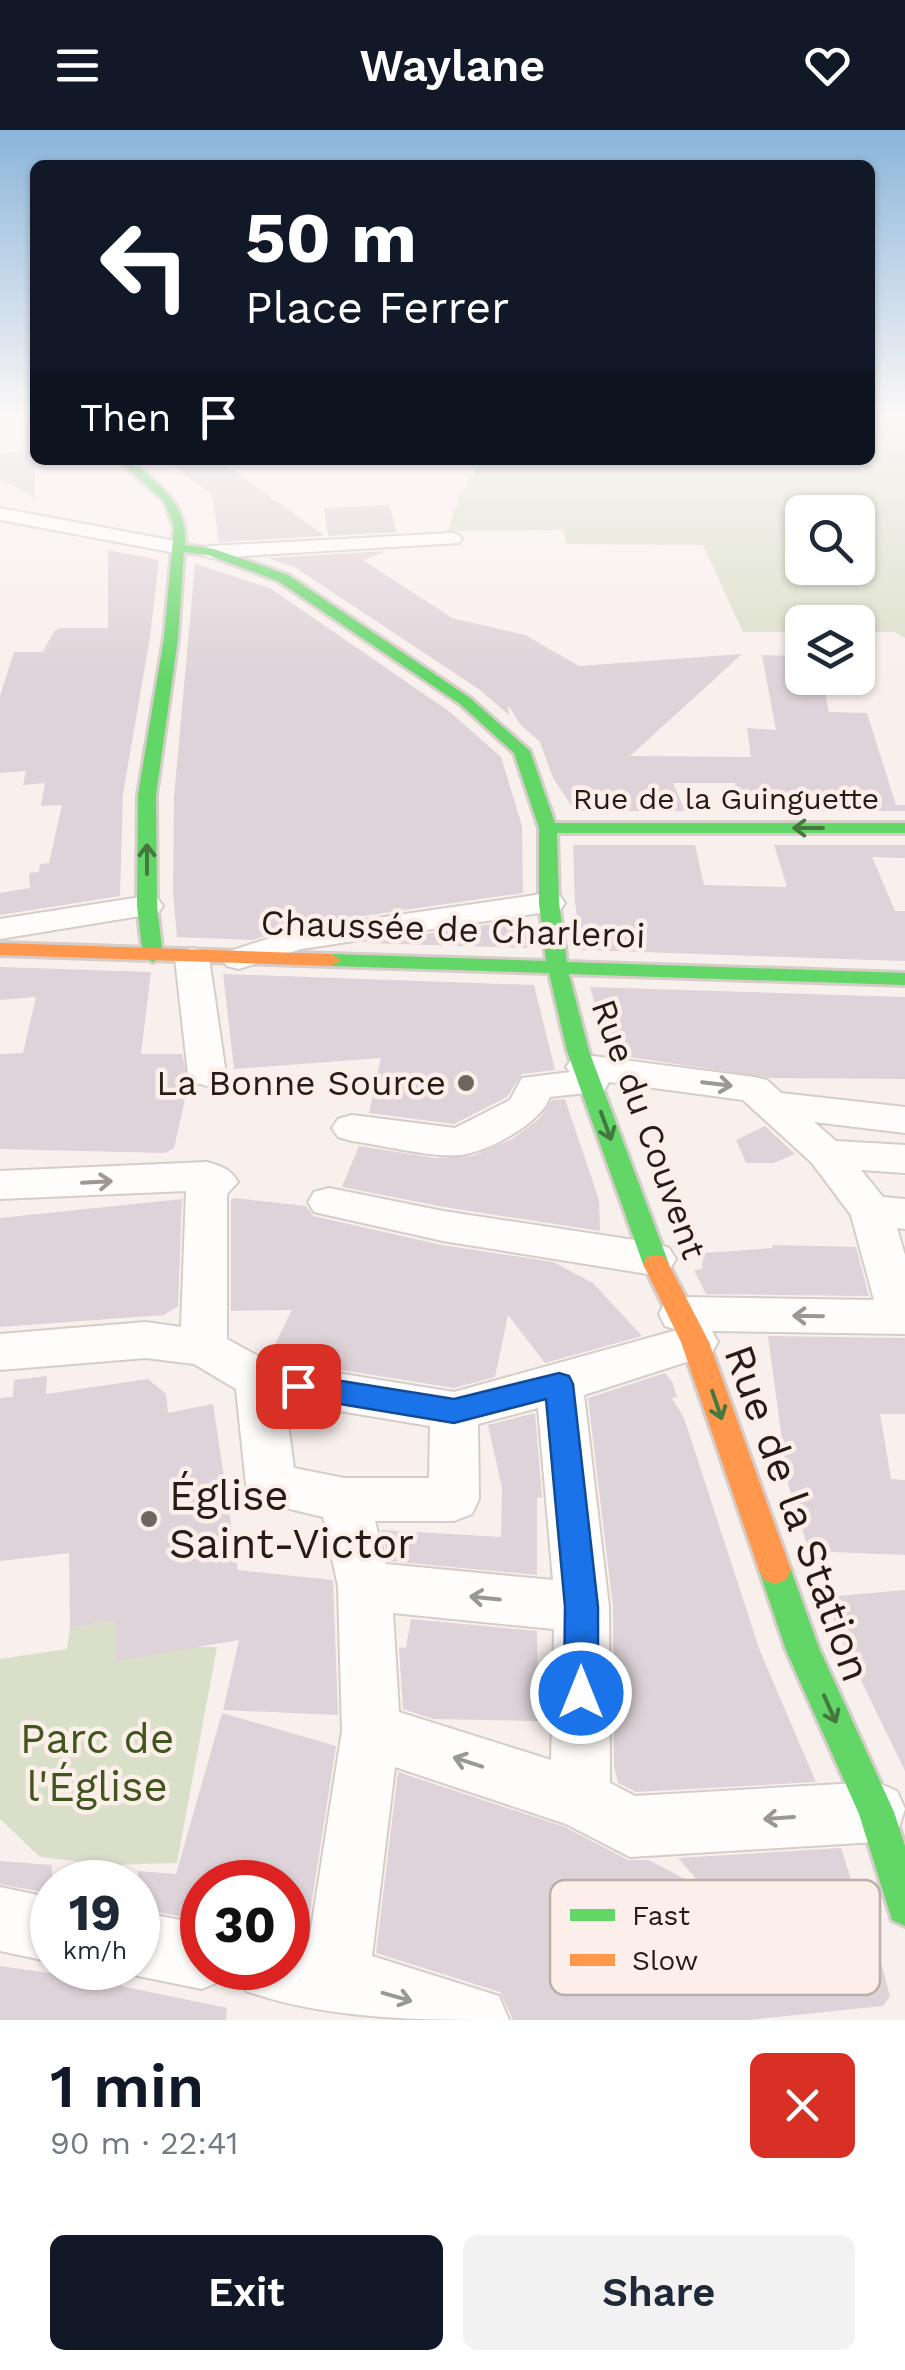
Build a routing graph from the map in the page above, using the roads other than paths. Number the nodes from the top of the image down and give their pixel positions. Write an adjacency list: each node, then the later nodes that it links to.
1 (171, 503): 4 (main road)
2 (0, 514): 4 (street)
3 (452, 539): 5 (street)
4 (181, 548): 5 (main road, Rue du Couvent); 9 (main road, one-way to 4)
5 (210, 552): 6 (main road, Rue du Couvent)
6 (548, 828): 7 (main road, Rue de la Guinguette, one-way to 6); 8 (main road, Rue du Couvent)
7 (905, 828)
8 (549, 903): 14 (street); 15 (main road, Rue du Couvent)
9 (146, 906): 10 (street); 12 (main road)
10 (0, 929)
11 (0, 949): 12 (main road, Chaussée de Charleroi)
12 (152, 956): 13 (main road, Chaussée de Charleroi)
13 (192, 958): 14 (main road, Chaussée de Charleroi); 17 (street)
14 (238, 958): 15 (main road, Chaussée de Charleroi)
15 (557, 966): 16 (main road, Chaussée de Charleroi); 18 (main road, Rue du Couvent)
16 (905, 979)
17 (207, 1074)
18 (588, 1075): 19 (street, one-way to 19); 21 (street); 27 (main road, Rue du Couvent, one-way to 27)
19 (771, 1104): 20 (street); 22 (street)
20 (905, 1120)
21 (352, 1128)
22 (826, 1154): 23 (street); 26 (street)
23 (905, 1159)
24 (0, 1185): 30 (street, one-way to 30)
25 (329, 1202): 27 (street)
26 (888, 1213): 28 (street)
27 (654, 1259): 29 (main road, Rue du Couvent)
28 (903, 1317): 29 (street, one-way to 29)
29 (688, 1328): 33 (street); 40 (main road, Rue de la Station, one-way to 40)
30 (204, 1348): 31 (street); 32 (street)
31 (0, 1352)
32 (259, 1380): 34 (street); 35 (street)
33 (559, 1384): 34 (street); 37 (street)
34 (454, 1411): 35 (street)
35 (344, 1500): 36 (street)
36 (365, 1586): 37 (street, one-way to 36); 38 (street)
37 (582, 1607): 39 (street)
38 (371, 1730): 39 (street, one-way to 38); 45 (street)
39 (580, 1799): 40 (street, one-way to 39)
40 (876, 1812): 41 (main road, Rue de la Station)
41 (905, 1907)
42 (0, 1920): 43 (street)
43 (30, 1926)
44 (310, 1975): 45 (street)
45 (336, 1979): 46 (street, one-way to 46)
46 (475, 2020)

